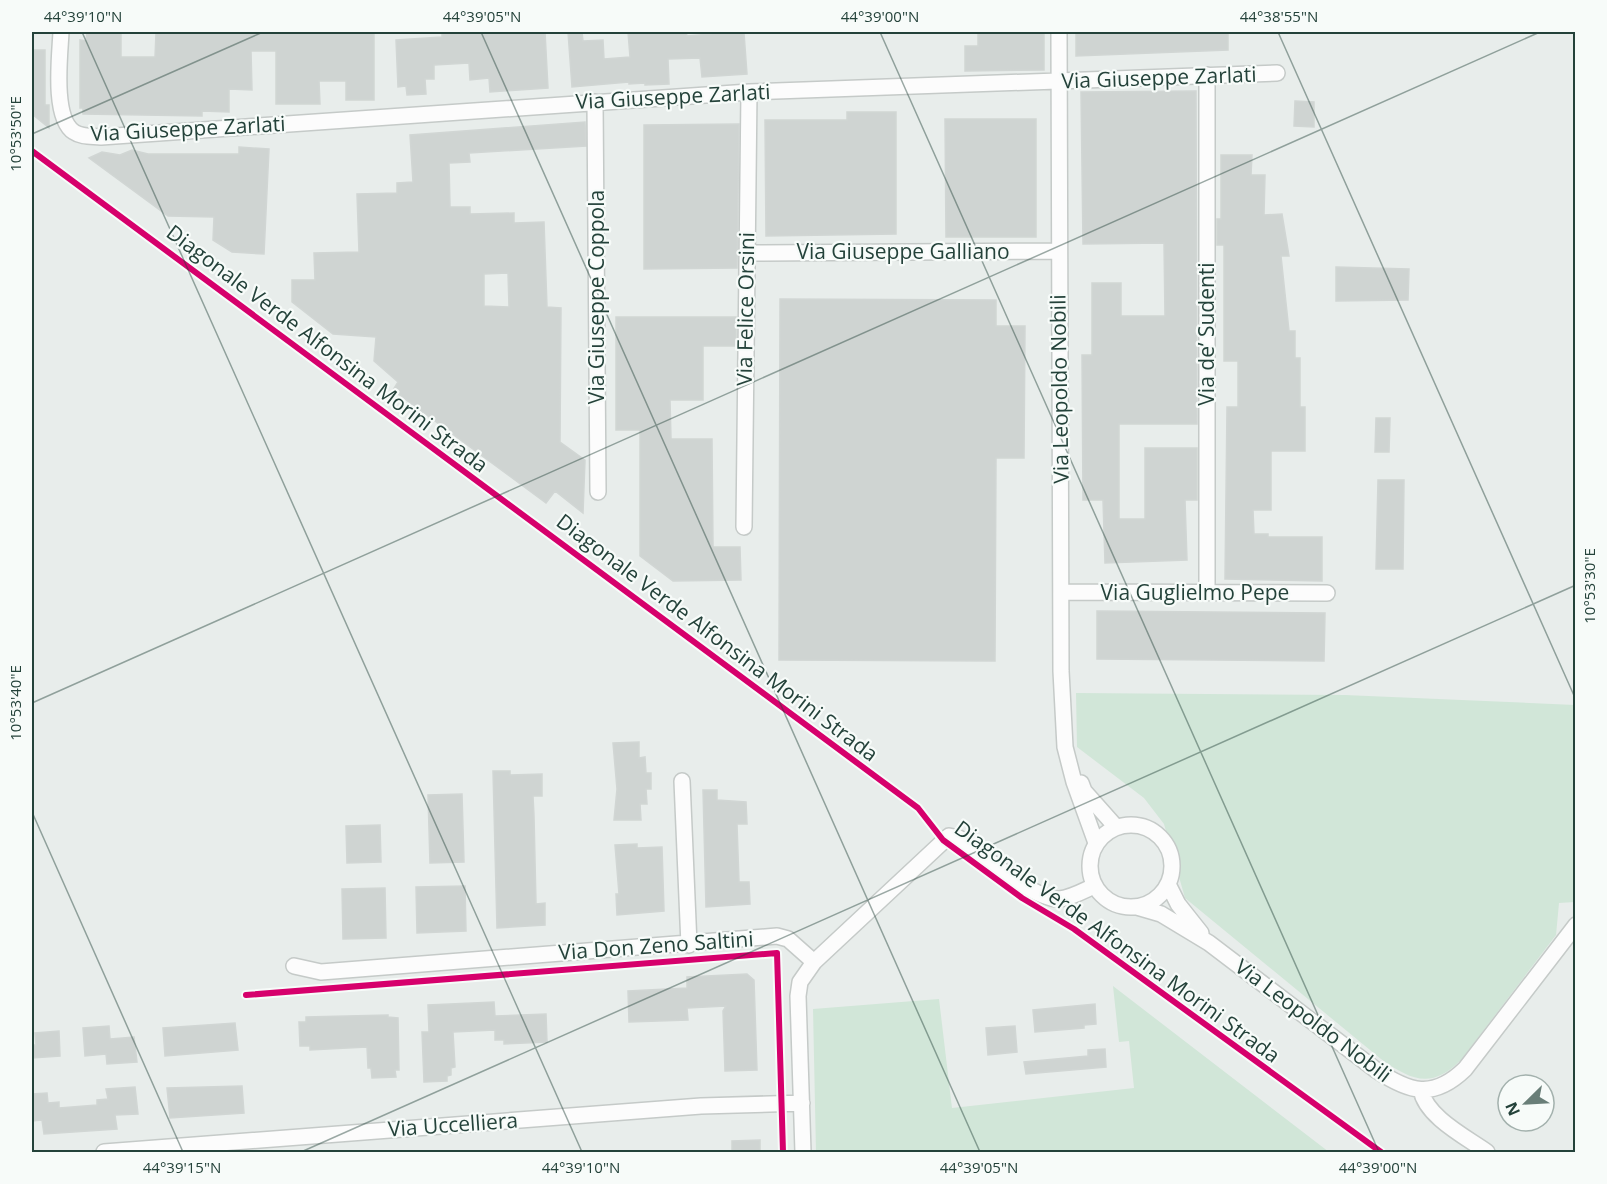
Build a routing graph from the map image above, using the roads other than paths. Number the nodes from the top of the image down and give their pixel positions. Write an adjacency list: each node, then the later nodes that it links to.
1 (61, 32): 7 (street, Via Giuseppe Zarlati)
2 (1059, 32): 5 (street, Via Leopoldo Nobili)
3 (1277, 73): 4 (street, Via Giuseppe Zarlati)
4 (1207, 75): 5 (street, Via Giuseppe Zarlati); 13 (street, Via de’ Sudenti)
5 (1059, 82): 6 (street, Via Giuseppe Zarlati); 8 (street, Via Leopoldo Nobili)
6 (749, 92): 7 (street, Via Giuseppe Zarlati); 9 (street, Via Felice Orsini)
7 (595, 102): 10 (street, Via Giuseppe Coppola)
8 (1058, 251): 9 (street, Via Giuseppe Galliano); 12 (street, Via Leopoldo Nobili)
9 (747, 253): 11 (street, Via Felice Orsini)
10 (598, 492)
11 (744, 526)
12 (1062, 592): 13 (street, Via Guglielmo Pepe); 15 (street, Via Leopoldo Nobili)
13 (1207, 593): 14 (street, Via Guglielmo Pepe)
14 (1327, 593)
15 (1065, 747): 17 (street, Via Leopoldo Nobili); 18 (street, Via Leopoldo Nobili)
16 (682, 782): 24 (street)
17 (1116, 827): 18 (street); 19 (street)
18 (1096, 843): 20 (street)
19 (1168, 884): 21 (street); 23 (street, Via Leopoldo Nobili)
20 (1094, 886): 21 (street); 25 (street)
21 (1137, 907): 23 (street, Via Leopoldo Nobili)
22 (1575, 925): 27 (street)
23 (1209, 943): 27 (street, Via Leopoldo Nobili)
24 (689, 945): 25 (street, Via Don Zeno Saltini); 26 (street, Via Don Zeno Saltini)
25 (814, 962): 28 (street)
26 (294, 966)
27 (1421, 1090): 31 (street)
28 (802, 1103): 29 (street, Via Uccelliera); 30 (street)
29 (104, 1152)
30 (803, 1152)
31 (1487, 1152)

